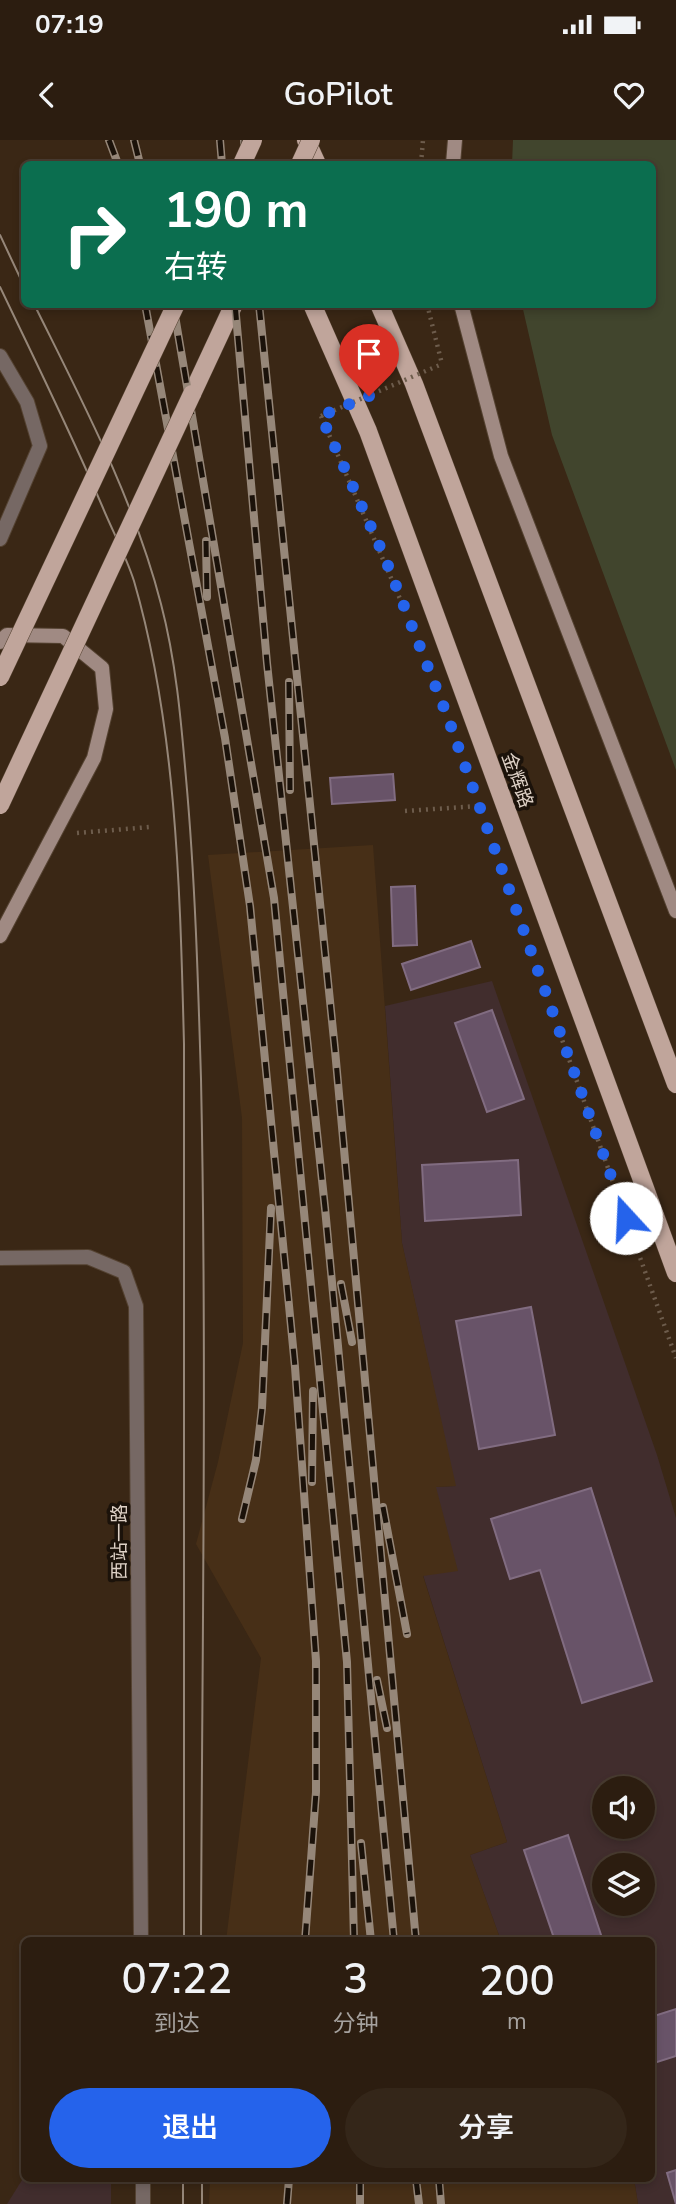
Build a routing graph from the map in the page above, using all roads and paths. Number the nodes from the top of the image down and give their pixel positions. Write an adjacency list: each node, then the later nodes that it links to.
1 (239, 140): 7 (main road)
2 (253, 140): 6 (main road, bridge)
3 (309, 140): 8 (main road, bridge); 9 (main road)
4 (422, 140): 10 (path)
5 (454, 140): 11 (main road)
6 (243, 161)
7 (248, 161)
8 (301, 161)
9 (316, 161)
10 (421, 161)
11 (453, 161)
12 (174, 308): 22 (main road, bridge)
13 (232, 308): 24 (main road, bridge)
14 (314, 308): 35 (main road, 金辉路)
15 (381, 308): 33 (main road)
16 (428, 308): 20 (path, bridge)
17 (462, 308): 30 (main road)
18 (0, 356): 19 (street)
19 (0, 539)
20 (409, 620)
21 (0, 642): 29 (main road)
22 (0, 677)
23 (474, 793): 25 (path)
24 (0, 805)
25 (478, 806): 26 (path); 27 (path)
26 (405, 811)
27 (483, 819)
28 (150, 827): 29 (path)
29 (55, 832): 31 (main road)
30 (676, 911)
31 (0, 936)
32 (558, 1027): 36 (path)
33 (676, 1084)
34 (0, 1258): 37 (street, 西站一路)
35 (676, 1273)
36 (676, 1358)
37 (141, 1937)
38 (143, 2182): 39 (street)
39 (143, 2204)

